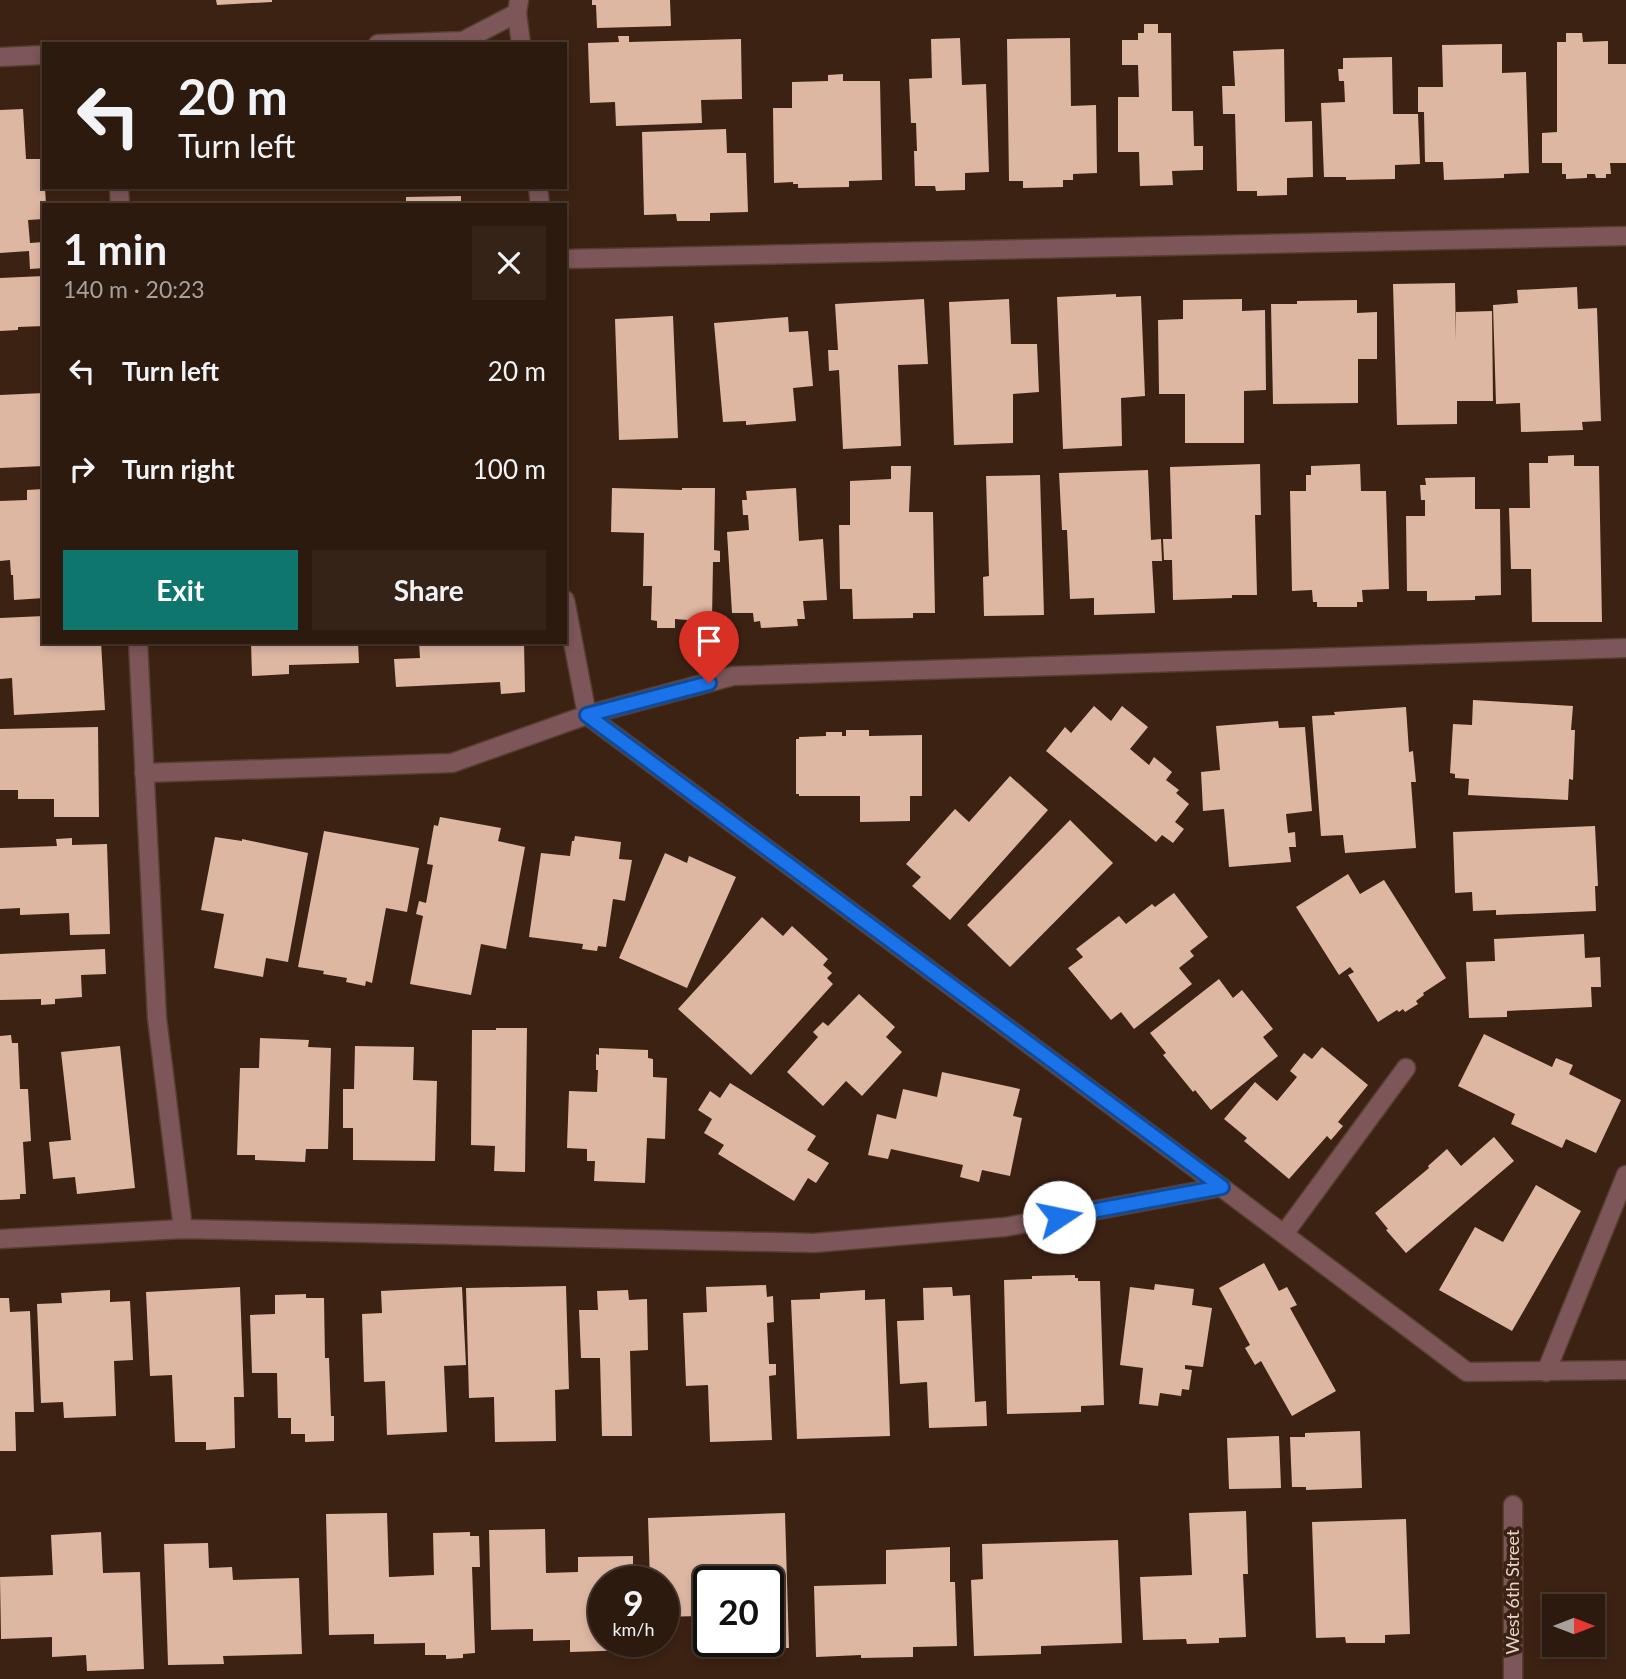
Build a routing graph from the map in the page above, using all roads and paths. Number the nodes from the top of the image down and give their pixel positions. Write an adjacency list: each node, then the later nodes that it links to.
1 (518, 7): 2 (street); 3 (street)
2 (435, 42)
3 (521, 42)
4 (42, 55): 5 (street)
5 (0, 57)
6 (1626, 236): 7 (street)
7 (567, 259)
8 (567, 610): 11 (street)
9 (138, 644): 12 (street)
10 (1626, 648): 11 (street)
11 (587, 715): 12 (street); 15 (street)
12 (144, 773): 16 (street)
13 (1406, 1068): 17 (street)
14 (1626, 1175): 20 (street)
15 (1222, 1187): 16 (street); 17 (street)
16 (183, 1229): 18 (street)
17 (1284, 1234): 20 (street)
18 (0, 1239)
19 (1626, 1370): 20 (street)
20 (1546, 1372)
21 (1513, 1505): 22 (street, West 6th Street)
22 (1513, 1679)

